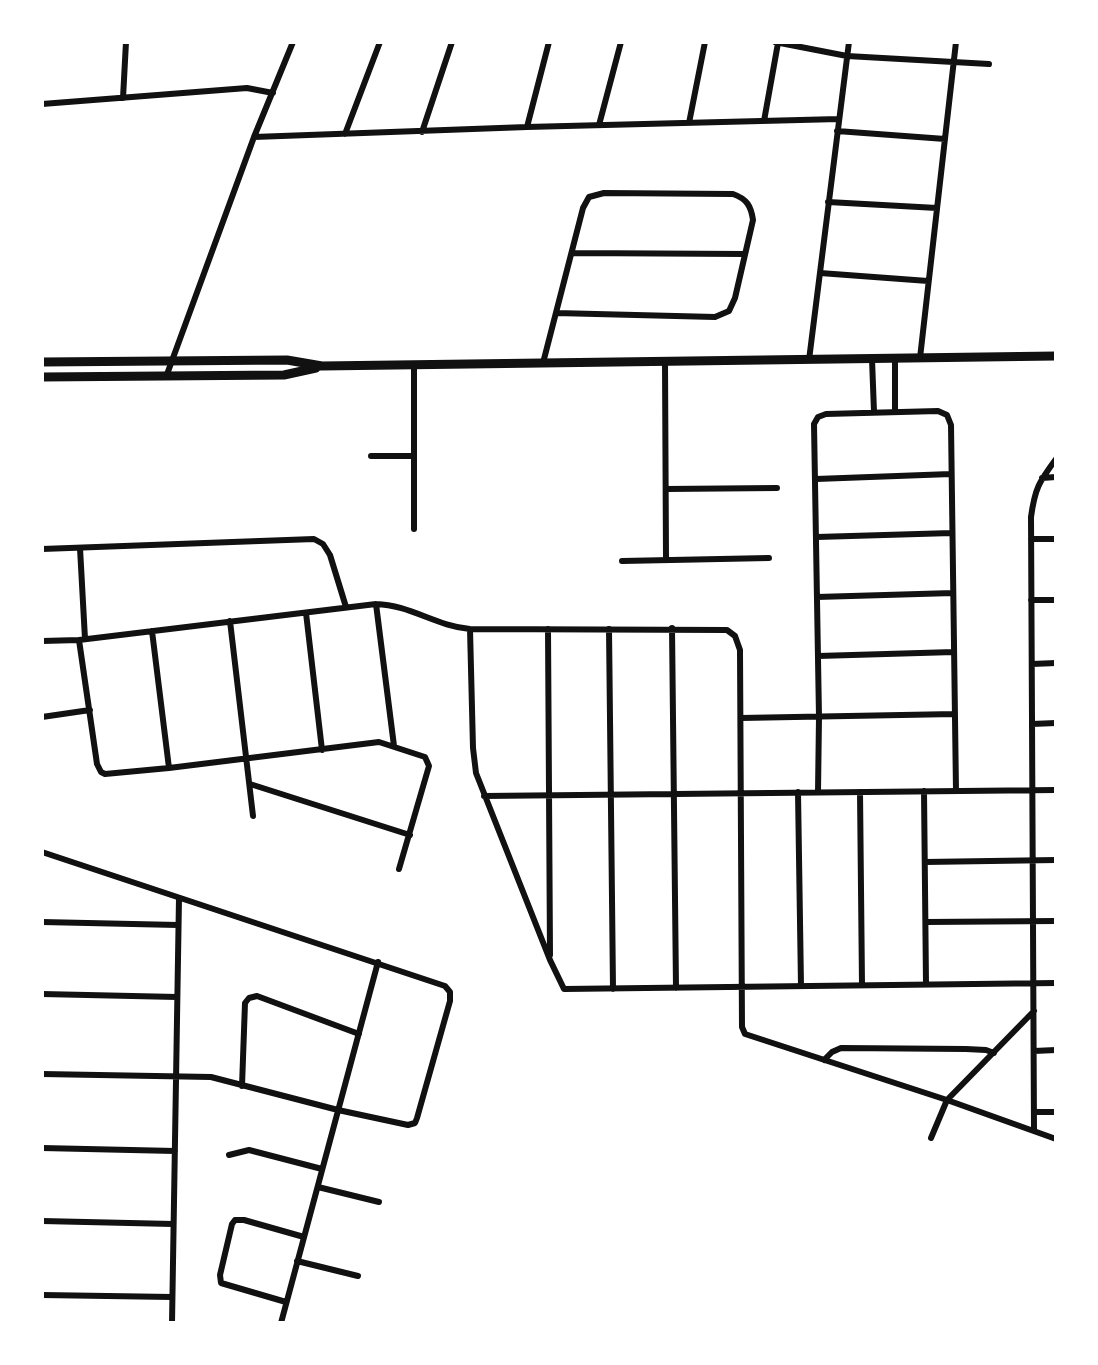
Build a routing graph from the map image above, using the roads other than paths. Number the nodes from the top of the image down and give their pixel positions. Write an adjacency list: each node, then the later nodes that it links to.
1 (126, 42): 15 (street)
2 (293, 42): 14 (street)
3 (380, 42): 24 (street)
4 (452, 42): 23 (street)
5 (549, 42): 21 (street)
6 (621, 42): 20 (street)
7 (705, 42): 19 (street)
8 (776, 42): 11 (street); 18 (street)
9 (849, 42): 11 (street)
10 (956, 42): 12 (street)
11 (847, 56): 12 (street); 17 (street)
12 (954, 62): 13 (street); 26 (street)
13 (989, 64)
14 (273, 93): 15 (street); 25 (street)
15 (123, 98): 16 (street)
16 (42, 104)
17 (839, 119): 18 (street); 22 (street)
18 (764, 121): 19 (street)
19 (689, 123): 20 (street)
20 (599, 125): 21 (street)
21 (527, 127): 23 (street)
22 (837, 130): 26 (street); 27 (street)
23 (422, 132): 24 (street)
24 (345, 135): 25 (street)
25 (254, 137): 38 (street)
26 (945, 139): 28 (street)
27 (828, 202): 28 (street); 31 (street)
28 (937, 208): 32 (street)
29 (572, 253): 30 (street); 30 (street); 33 (street)
30 (745, 254): 33 (street)
31 (820, 273): 32 (street); 39 (street)
32 (928, 281): 36 (street)
33 (556, 313): 42 (street)
34 (1056, 356): 36 (street)
35 (895, 358): 36 (street); 37 (street); 48 (street)
36 (920, 358)
37 (872, 359): 39 (street); 47 (street)
38 (172, 360): 40 (street); 44 (street); 46 (street)
39 (809, 360): 41 (street)
40 (42, 362)
41 (665, 362): 42 (street); 57 (street)
42 (543, 363): 43 (street)
43 (414, 365): 44 (street); 50 (street)
44 (321, 366): 46 (street)
45 (42, 377): 46 (street)
46 (166, 377)
47 (874, 412): 48 (street); 55 (street)
48 (895, 412): 52 (street)
49 (371, 456): 50 (street)
50 (414, 456): 58 (street)
51 (1056, 459): 54 (street)
52 (951, 474): 55 (street); 59 (street)
53 (1056, 477): 54 (street)
54 (1042, 478): 61 (street)
55 (816, 479): 60 (street)
56 (777, 488): 57 (street)
57 (666, 489): 66 (street)
58 (414, 529)
59 (952, 533): 60 (street); 68 (street)
60 (816, 537): 69 (street)
61 (1031, 539): 62 (street); 70 (street)
62 (1056, 539)
63 (80, 548): 64 (street); 73 (street); 81 (street)
64 (42, 549)
65 (769, 558): 66 (street)
66 (666, 559): 67 (street)
67 (622, 561)
68 (953, 593): 69 (street); 83 (street)
69 (817, 597): 84 (street)
70 (1031, 600): 71 (street); 86 (street)
71 (1056, 600)
72 (376, 604): 73 (street); 77 (street); 94 (street)
73 (346, 607): 74 (street)
74 (306, 613): 75 (street); 95 (street)
75 (230, 621): 80 (street); 96 (street)
76 (672, 628): 79 (street); 91 (street); 108 (street)
77 (470, 629): 78 (street); 110 (street)
78 (548, 629): 79 (street); 109 (street)
79 (609, 629): 107 (street)
80 (152, 631): 81 (street); 97 (street)
81 (82, 639): 82 (street); 87 (street)
82 (42, 641)
83 (954, 652): 84 (street); 88 (street)
84 (818, 656): 90 (street)
85 (1056, 663): 86 (street)
86 (1032, 664): 93 (street)
87 (90, 710): 89 (street); 97 (street)
88 (955, 714): 90 (street); 102 (street)
89 (42, 717)
90 (819, 717): 91 (street); 104 (street)
91 (741, 718): 106 (street)
92 (1056, 723): 93 (street)
93 (1032, 724): 99 (street)
94 (394, 746): 95 (street); 112 (street)
95 (322, 750): 96 (street)
96 (247, 758): 97 (street); 98 (street)
97 (169, 768)
98 (250, 784): 111 (street); 112 (street)
99 (1032, 790): 100 (street); 102 (street); 114 (street)
100 (1056, 790)
101 (924, 791): 102 (street); 105 (street); 116 (street)
102 (956, 791)
103 (798, 792): 104 (street); 106 (street); 130 (street)
104 (818, 792): 105 (street)
105 (860, 792): 129 (street)
106 (742, 793): 108 (street); 131 (street)
107 (611, 794): 108 (street); 109 (street); 133 (street)
108 (674, 794): 132 (street)
109 (549, 795): 110 (street); 124 (street)
110 (484, 796): 124 (street)
111 (253, 816)
112 (410, 836): 117 (street)
113 (42, 852): 118 (street)
114 (1033, 860): 115 (street); 116 (street); 119 (street)
115 (1056, 860)
116 (925, 862): 122 (street)
117 (399, 869)
118 (178, 898): 123 (street); 125 (street)
119 (1034, 921): 120 (street); 122 (street); 127 (street)
120 (1056, 921)
121 (42, 922): 123 (street)
122 (926, 922): 128 (street)
123 (178, 925): 135 (street)
124 (550, 960): 133 (street)
125 (378, 962): 137 (street); 146 (street)
126 (1056, 982): 127 (street)
127 (1035, 983): 128 (street); 136 (street)
128 (926, 984): 129 (street)
129 (862, 985): 130 (street)
130 (801, 986): 131 (street)
131 (742, 987): 132 (street); 141 (street)
132 (676, 988): 133 (street)
133 (614, 989)
134 (42, 994): 135 (street)
135 (177, 997): 143 (street)
136 (1035, 1011): 139 (street); 140 (street)
137 (359, 1034): 144 (street); 146 (street)
138 (1056, 1050): 139 (street)
139 (1035, 1051): 147 (street)
140 (994, 1053): 141 (street); 145 (street)
141 (824, 1060): 145 (street)
142 (42, 1074): 143 (street)
143 (176, 1076): 144 (street); 153 (street)
144 (242, 1086): 146 (street)
145 (947, 1100): 149 (street); 150 (street)
146 (338, 1110): 155 (street)
147 (1034, 1112): 148 (street); 149 (street)
148 (1056, 1112)
149 (1034, 1131): 151 (street)
150 (931, 1138)
151 (1056, 1139)
152 (42, 1148): 153 (street)
153 (175, 1150): 159 (street)
154 (229, 1155): 155 (street)
155 (322, 1169): 156 (street)
156 (318, 1187): 157 (street); 160 (street)
157 (379, 1202)
158 (42, 1221): 159 (street)
159 (173, 1224): 164 (street)
160 (304, 1237): 161 (street); 165 (street)
161 (297, 1261): 162 (street); 165 (street)
162 (358, 1276)
163 (42, 1295): 164 (street)
164 (172, 1297): 166 (street)
165 (286, 1302): 167 (street)
166 (172, 1323)
167 (281, 1323)

